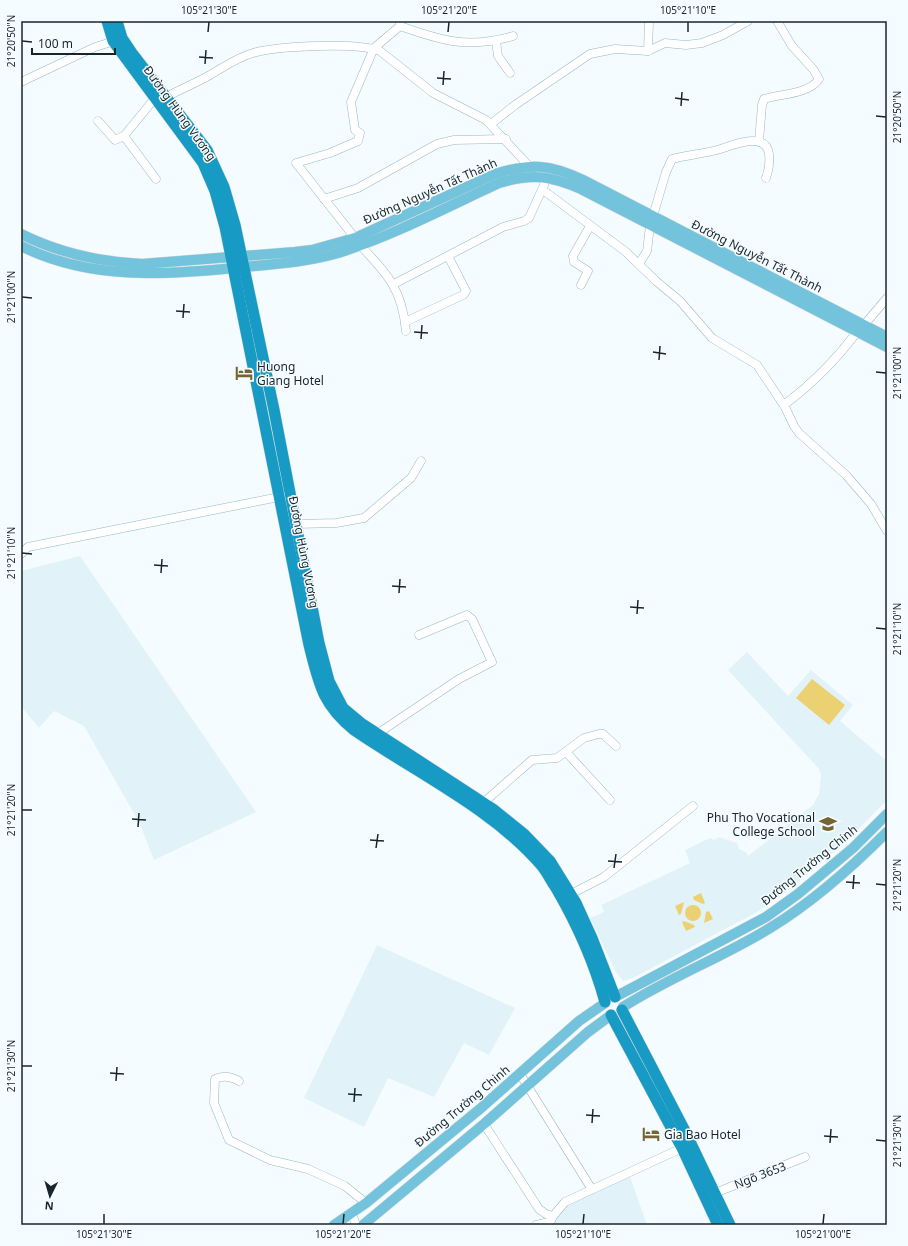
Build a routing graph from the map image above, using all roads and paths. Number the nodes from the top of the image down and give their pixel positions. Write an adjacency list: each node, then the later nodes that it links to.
1 (107, 21): 8 (highway, Đường Hùng Vương)
2 (117, 21): 8 (highway, Đường Hùng Vương)
3 (649, 21): 11 (street)
4 (748, 21): 11 (street)
5 (776, 21): 20 (street)
6 (400, 24): 9 (street); 10 (street)
7 (513, 36): 9 (street)
8 (118, 40): 13 (street); 14 (highway, Đường Hùng Vương); 15 (highway, Đường Hùng Vương)
9 (496, 41): 12 (street)
10 (374, 48): 14 (street); 17 (street); 26 (street)
11 (648, 51): 17 (street)
12 (510, 73)
13 (21, 82)
14 (166, 97): 33 (highway, Đường Hùng Vương)
15 (155, 98): 18 (street); 33 (highway, Đường Hùng Vương)
16 (98, 120): 18 (street)
17 (492, 124): 19 (street)
18 (124, 136): 24 (street)
19 (506, 139): 21 (street); 26 (street)
20 (759, 141): 23 (street); 28 (street)
21 (530, 167): 27 (main road, Đường Nguyễn Tất Thành); 28 (main road, Đường Nguyễn Tất Thành)
22 (545, 176): 25 (street); 27 (main road, Đường Nguyễn Tất Thành); 28 (main road, Đường Nguyễn Tất Thành)
23 (766, 178)
24 (156, 179)
25 (543, 190): 29 (street); 34 (street)
26 (324, 199): 31 (street)
27 (413, 217): 31 (main road, Đường Nguyễn Tất Thành)
28 (652, 222): 35 (street); 41 (main road, Đường Nguyễn Tất Thành)
29 (590, 226): 35 (street); 38 (street)
30 (21, 234): 33 (main road, Đường Nguyễn Tất Thành)
31 (350, 244): 33 (main road, Đường Nguyễn Tất Thành); 36 (main road, Đường Nguyễn Tất Thành); 37 (street)
32 (21, 246): 36 (main road, Đường Nguyễn Tất Thành)
33 (236, 256): 36 (highway, Đường Hùng Vương)
34 (448, 256): 37 (street); 40 (street)
35 (639, 264): 45 (street)
36 (239, 268): 47 (highway, Đường Hùng Vương)
37 (394, 284): 40 (street)
38 (581, 285)
39 (887, 298): 41 (street)
40 (405, 322): 42 (street)
41 (860, 329): 43 (main road, Đường Nguyễn Tất Thành); 44 (main road, Đường Nguyễn Tất Thành); 45 (street)
42 (406, 331)
43 (887, 337)
44 (887, 348)
45 (784, 405): 48 (street)
46 (421, 462): 49 (street)
47 (285, 496): 49 (highway, Đường Hùng Vương); 51 (street); 53 (highway, Đường Hùng Vương)
48 (883, 516): 50 (street)
49 (296, 524): 53 (highway, Đường Hùng Vương)
50 (887, 531)
51 (21, 554)
52 (419, 635): 53 (street)
53 (373, 737): 57 (highway, Đường Hùng Vương); 63 (highway, Đường Hùng Vương)
54 (616, 746): 55 (street)
55 (566, 752): 56 (street); 57 (street)
56 (610, 800)
57 (483, 803): 61 (highway, Đường Hùng Vương)
58 (693, 806): 61 (street)
59 (887, 814): 62 (main road, Đường Trường Chinh)
60 (887, 832): 64 (main road)
61 (570, 894): 62 (highway, Đường Hùng Vương)
62 (615, 997): 63 (highway); 64 (highway)
63 (605, 1003): 65 (highway); 66 (main road, Đường Trường Chinh)
64 (623, 1009): 65 (highway); 73 (highway)
65 (611, 1015): 68 (main road); 70 (highway)
66 (520, 1074): 68 (street); 74 (main road, Đường Trường Chinh)
67 (239, 1081): 74 (street)
68 (527, 1085): 69 (main road); 72 (street)
69 (484, 1124): 76 (street); 79 (main road)
70 (682, 1148): 72 (street); 81 (highway)
71 (806, 1157): 73 (street, Ngõ 3653)
72 (591, 1188): 76 (street)
73 (715, 1193): 82 (highway)
74 (366, 1203): 75 (main road, Đường Trường Chinh)
75 (352, 1214): 77 (main road, Đường Trường Chinh); 78 (street)
76 (551, 1222): 80 (street)
77 (334, 1225)
78 (356, 1225)
79 (363, 1225)
80 (536, 1225)
81 (718, 1225)
82 (730, 1225)

